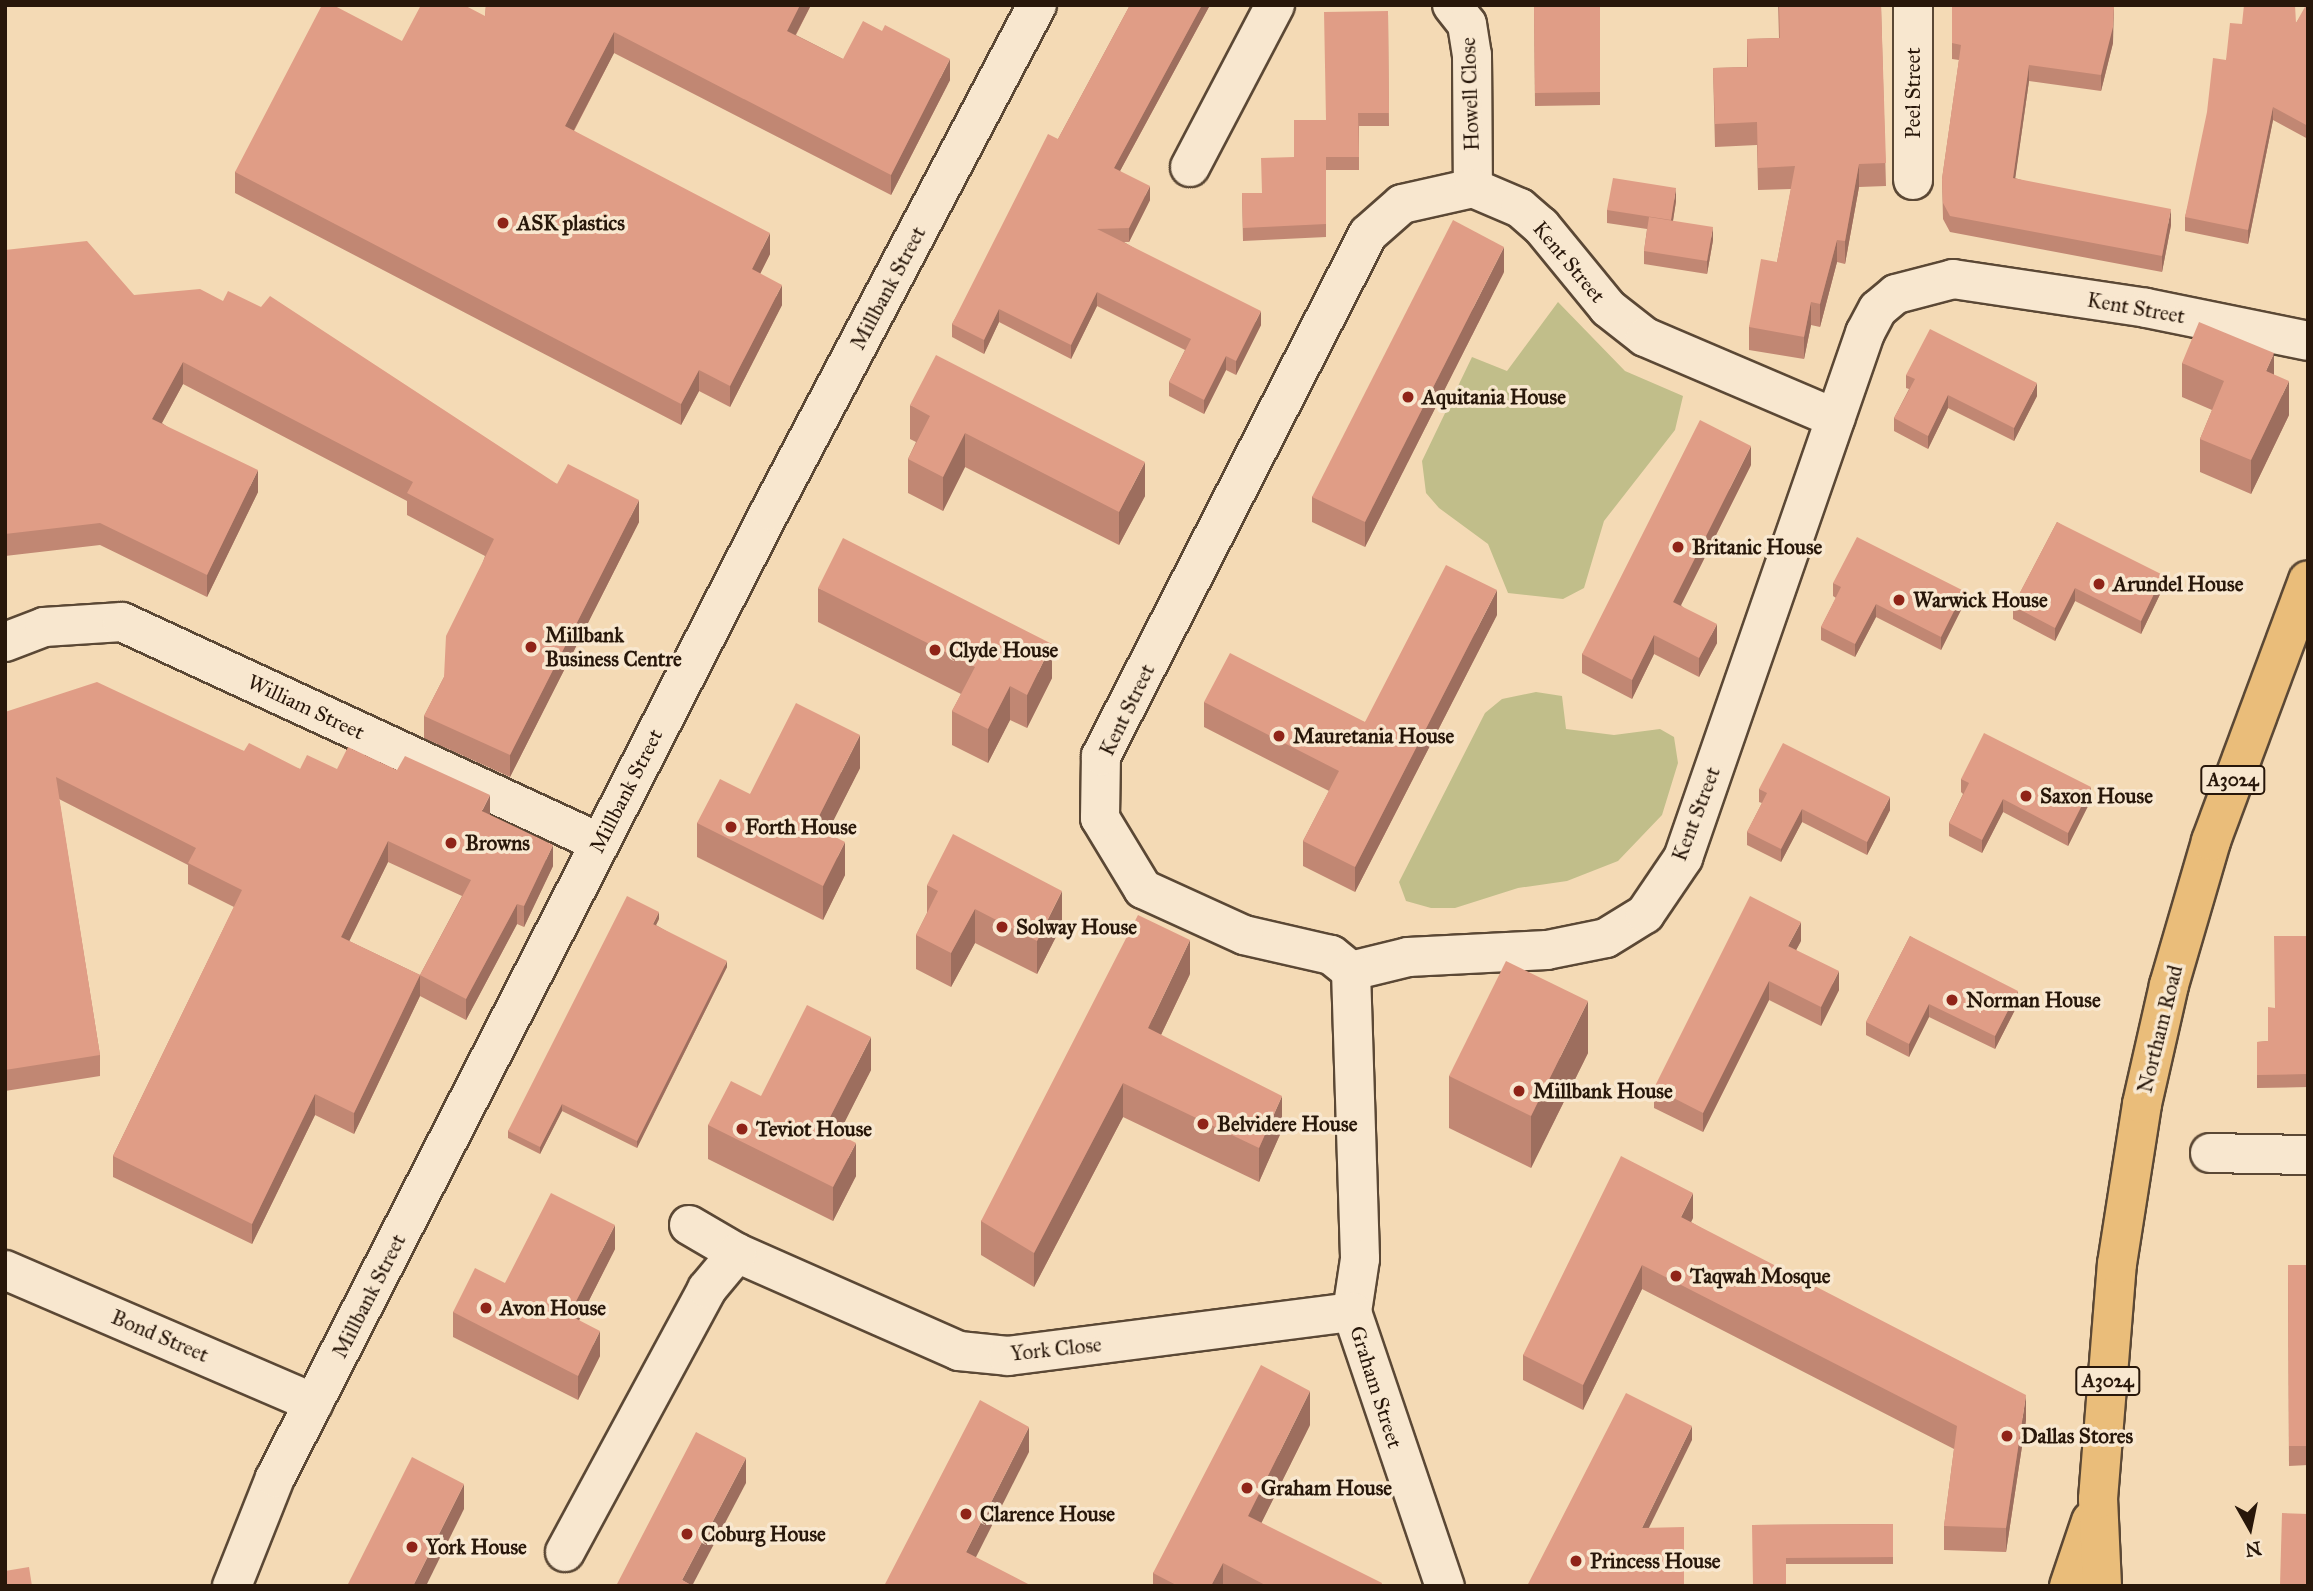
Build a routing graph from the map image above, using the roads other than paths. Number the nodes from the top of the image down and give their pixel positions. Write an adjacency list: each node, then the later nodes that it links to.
1 (1037, 5): 12 (street, Millbank Street)
2 (1275, 5): 5 (street)
3 (1452, 5): 7 (street, Howell Close)
4 (1913, 5): 6 (street, Peel Street)
5 (1189, 167)
6 (1913, 180)
7 (1473, 188): 9 (street, Kent Street); 13 (street, Kent Street)
8 (2308, 341): 9 (street, Kent Street)
9 (1835, 418): 13 (street, Kent Street)
10 (2308, 580): 21 (main road, Northam Road / A3024)
11 (5, 642): 12 (street, William Street)
12 (600, 843): 20 (street, Millbank Street)
13 (1352, 971): 19 (street, Graham Street)
14 (2210, 1153): 15 (street)
15 (2308, 1155)
16 (689, 1225): 17 (street, York Close)
17 (737, 1253): 19 (street, York Close); 22 (street)
18 (5, 1270): 20 (street, Bond Street)
19 (1352, 1312): 24 (street, Graham Street)
20 (314, 1403): 23 (street, Millbank Street)
21 (2098, 1499): 25 (main road, Northam Road / A3024); 26 (main road, Northam Road / A3024)
22 (565, 1552)
23 (232, 1586)
24 (1445, 1586)
25 (2069, 1586)
26 (2102, 1586)

